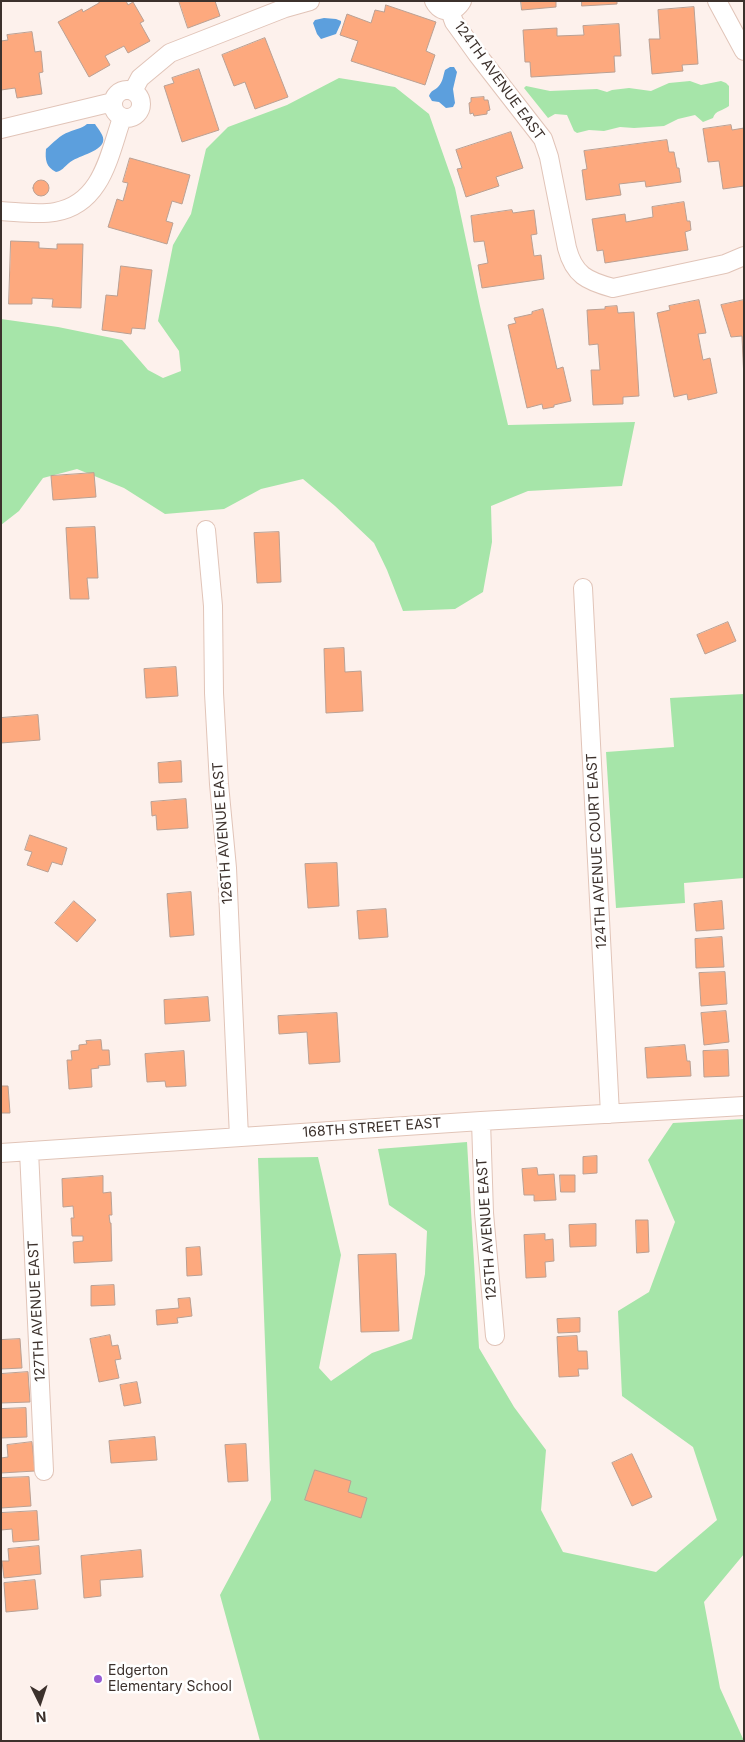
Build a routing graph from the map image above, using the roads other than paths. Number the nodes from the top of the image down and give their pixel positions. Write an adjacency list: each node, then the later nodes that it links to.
1 (310, 1): 4 (street)
2 (434, 1): 5 (street)
3 (717, 1): 6 (street)
4 (283, 4): 7 (street)
5 (456, 6): 12 (street, 124TH AVENUE EAST)
6 (744, 51)
7 (133, 91): 8 (street); 9 (street)
8 (112, 102): 9 (street); 10 (street)
9 (122, 118): 11 (street)
10 (1, 129)
11 (1, 211)
12 (744, 256)
13 (206, 530): 18 (street, 126TH AVENUE EAST)
14 (583, 588): 16 (street, 124TH AVENUE COURT EAST)
15 (744, 1106): 16 (street, 168TH STREET EAST)
16 (610, 1114): 17 (street, 168TH STREET EAST)
17 (481, 1121): 18 (street, 168TH STREET EAST); 21 (street, 125TH AVENUE EAST)
18 (239, 1137): 19 (street, 168TH STREET EAST)
19 (29, 1151): 20 (street, 168TH STREET EAST); 22 (street, 127TH AVENUE EAST)
20 (1, 1153)
21 (495, 1336)
22 (44, 1471)

